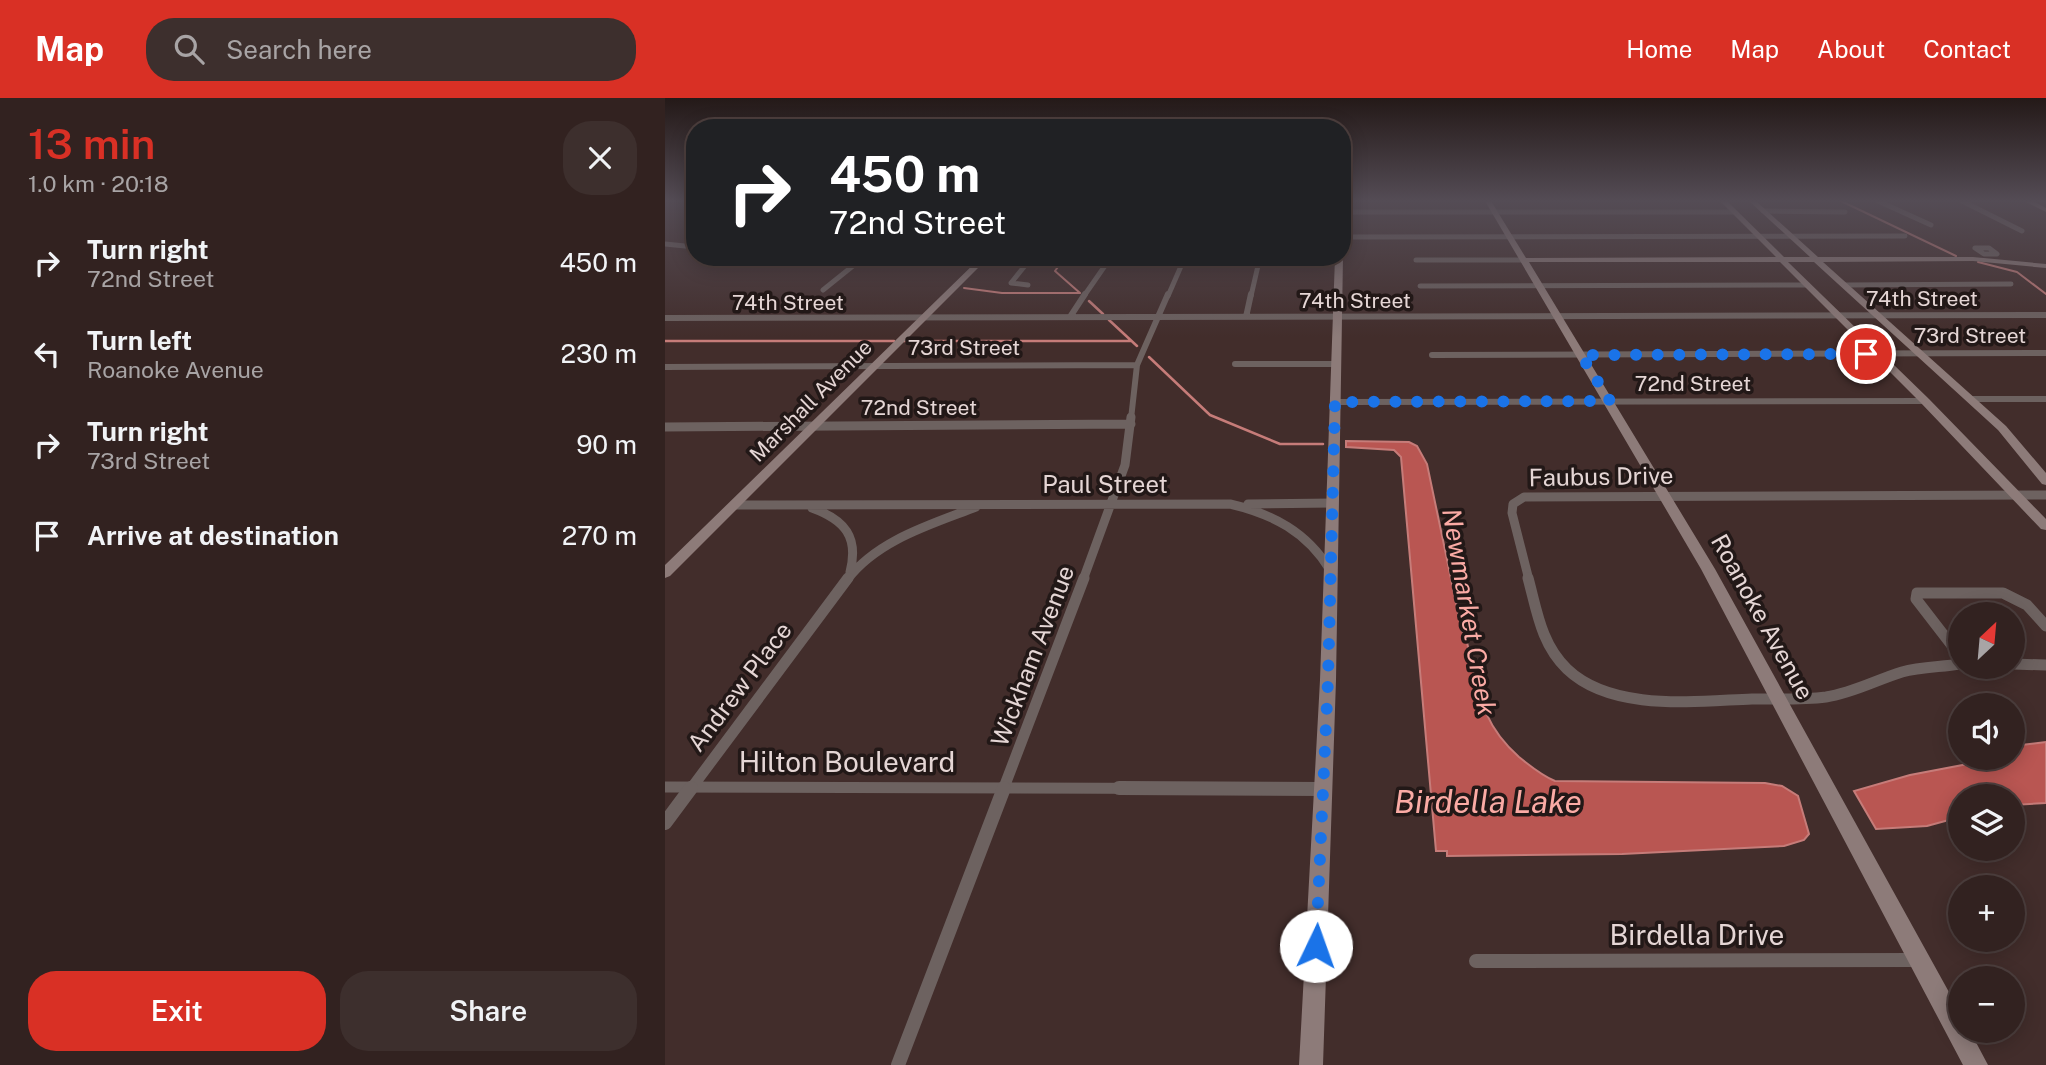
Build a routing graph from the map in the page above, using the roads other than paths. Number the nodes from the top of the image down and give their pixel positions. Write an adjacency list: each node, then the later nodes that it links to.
1 (667, 246): 5 (street)
2 (1516, 246): 8 (street, Roanoke Avenue)
3 (1769, 246): 9 (street)
4 (1802, 246): 6 (street)
5 (686, 247)
6 (1817, 259): 9 (street); 17 (street); 21 (street)
7 (1416, 260): 8 (street)
8 (1524, 260): 9 (street); 23 (street, Roanoke Avenue)
9 (1783, 260): 20 (street)
10 (853, 266): 24 (street)
11 (976, 266): 34 (street, Marshall Avenue)
12 (1026, 266): 19 (street)
13 (1105, 266): 29 (street)
14 (1181, 266): 30 (street, Wickham Avenue)
15 (1258, 266): 31 (street)
16 (1339, 266): 32 (street)
17 (2046, 266)
18 (2011, 284): 21 (street)
19 (1028, 285)
20 (1808, 285): 23 (street); 25 (street)
21 (1845, 285): 26 (street)
22 (1420, 286): 23 (street)
23 (1540, 286): 28 (street, Roanoke Avenue)
24 (823, 290)
25 (1839, 315): 26 (street, 74th Street); 28 (street, 74th Street); 36 (street)
26 (1879, 315): 27 (street, 74th Street); 37 (street)
27 (2046, 315)
28 (1558, 316): 32 (street, 74th Street); 39 (street, Roanoke Avenue)
29 (1070, 317): 30 (street, 74th Street); 34 (street, 74th Street)
30 (1158, 317): 31 (street, 74th Street); 42 (street, Wickham Avenue)
31 (1245, 317): 32 (street, 74th Street)
32 (1338, 317): 41 (street)
33 (665, 318): 34 (street, 74th Street)
34 (922, 318): 43 (street, Marshall Avenue)
35 (2046, 353): 37 (street, 73rd Street)
36 (1878, 354): 37 (street, 73rd Street); 39 (street, 73rd Street); 48 (street)
37 (1921, 354): 45 (street)
38 (1432, 355): 39 (street, 73rd Street)
39 (1581, 355): 47 (street, Roanoke Avenue)
40 (1234, 364): 41 (street)
41 (1337, 364): 49 (street)
42 (1137, 365): 43 (street, 73rd Street); 50 (street, Wickham Avenue)
43 (874, 366): 44 (street, 73rd Street); 51 (street, Marshall Avenue)
44 (665, 367)
45 (1971, 399): 46 (street); 53 (street)
46 (2046, 400)
47 (1610, 401): 48 (street, 72nd Street); 49 (street, 72nd Street); 56 (street, Roanoke Avenue)
48 (1925, 401): 55 (street)
49 (1335, 402): 57 (street)
50 (1131, 424): 51 (street, 72nd Street); 62 (street, Wickham Avenue)
51 (813, 426): 52 (street, 72nd Street); 59 (street, Marshall Avenue)
52 (665, 427)
53 (2046, 481)
54 (2046, 495): 55 (street, Faubus Drive)
55 (2017, 496): 56 (street, Faubus Drive); 63 (street)
56 (1667, 497): 74 (street, Roanoke Avenue); 74 (street, Faubus Drive)
57 (1333, 503): 58 (street, Paul Street); 64 (street)
58 (1230, 504): 62 (street, Paul Street); 64 (street, Paul Street)
59 (734, 505): 60 (street, Paul Street); 65 (street, Marshall Avenue)
60 (799, 505): 61 (street, Paul Street); 66 (street, Paul Street)
61 (980, 505): 62 (street, Paul Street); 66 (street, Paul Street)
62 (1112, 505): 75 (street, Wickham Avenue)
63 (2046, 526)
64 (1331, 570): 78 (street)
65 (665, 573)
66 (849, 576): 77 (street, Andrew Place)
67 (2021, 602): 70 (street)
68 (2025, 604): 69 (street)
69 (2046, 626)
70 (1948, 640)
71 (2025, 664): 72 (street)
72 (2046, 665)
73 (1948, 666): 74 (street)
74 (1779, 698): 80 (street, Roanoke Avenue)
75 (1006, 786): 77 (street, Hilton Boulevard); 78 (street, Hilton Boulevard); 82 (street, Wickham Avenue)
76 (665, 787): 77 (street, Hilton Boulevard)
77 (692, 787): 79 (street, Andrew Place)
78 (1323, 789): 83 (street)
79 (665, 823)
80 (1919, 960): 81 (street, Birdella Drive); 84 (street, Roanoke Avenue)
81 (1476, 961)
82 (898, 1065)
83 (1311, 1065)
84 (1976, 1065)

